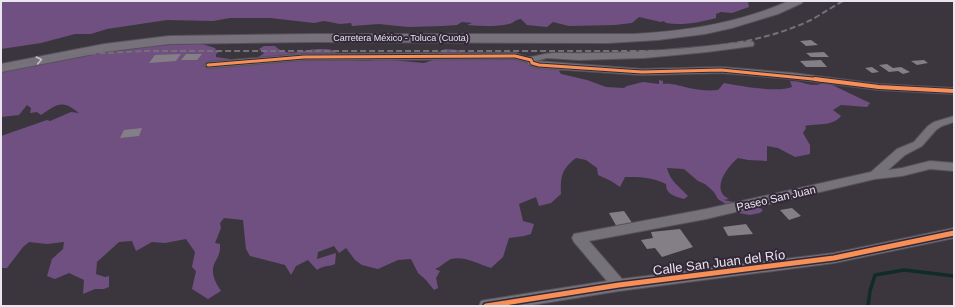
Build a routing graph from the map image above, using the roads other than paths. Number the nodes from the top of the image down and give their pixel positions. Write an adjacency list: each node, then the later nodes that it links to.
1 (777, 1): 4 (highway, Carretera México - Toluca (Cuota))
2 (798, 1): 7 (highway, Carretera México - Toluca (Cuota), one-way to 2)
3 (750, 44): 5 (street)
4 (1, 59)
5 (531, 60): 6 (street); 8 (street)
6 (208, 65)
7 (1, 68)
8 (954, 91)
9 (954, 119): 11 (street, Paseo San Juan)
10 (954, 167): 11 (street)
11 (875, 175): 13 (street, Paseo San Juan)
12 (954, 233): 13 (street, Calle San Juan del Río)
13 (619, 285): 14 (street, Calle San Juan del Río)
14 (486, 306)

